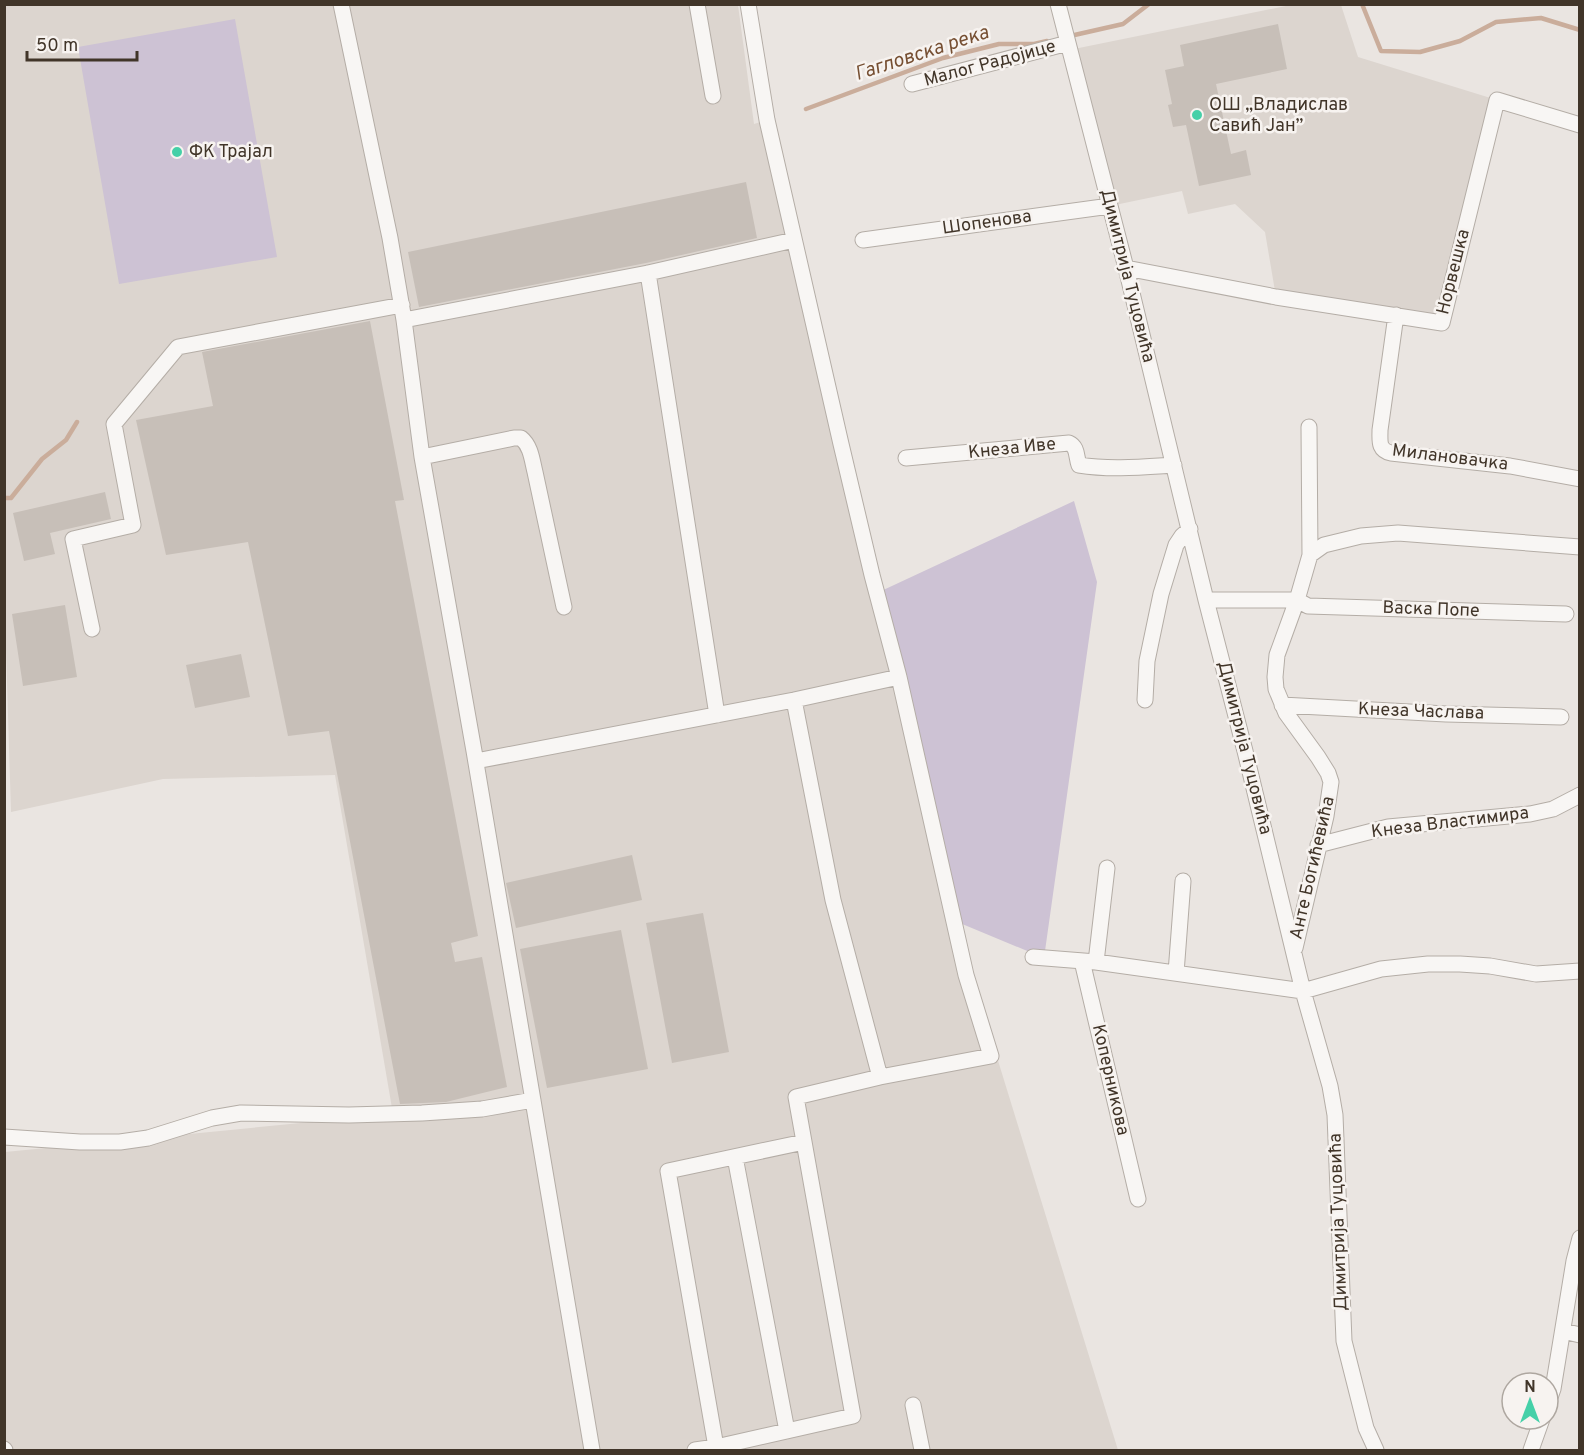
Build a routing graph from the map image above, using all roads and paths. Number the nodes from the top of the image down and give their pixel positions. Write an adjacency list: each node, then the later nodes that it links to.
1 (341, 4): 14 (street)
2 (697, 4): 7 (street)
3 (748, 4): 10 (street)
4 (1058, 4): 5 (street, Димитрија Туцовића)
5 (1068, 46): 6 (street, Малог Радојице); 9 (street, Димитрија Туцовића)
6 (912, 84)
7 (714, 96)
8 (1580, 125): 15 (street, Норвешка)
9 (1110, 206): 11 (street, Шопенова); 12 (street, Димитрија Туцовића)
10 (794, 240): 13 (street); 29 (street)
11 (863, 240)
12 (1126, 268): 15 (street, Норвешка); 19 (street, Димитрија Туцовића)
13 (648, 273): 14 (street); 33 (street)
14 (403, 313): 17 (street); 28 (street)
15 (1396, 315): 20 (street, Милановачка)
16 (1309, 427): 23 (street, Анте Богићевића)
17 (422, 457): 26 (street); 35 (street)
18 (906, 458): 19 (street, Кнеза Иве)
19 (1174, 465): 21 (street, Димитрија Туцовића)
20 (1580, 479)
21 (1190, 529): 24 (street, Димитрија Туцовића); 31 (street)
22 (1580, 547): 23 (street)
23 (1310, 555): 25 (street, Анте Богићевића)
24 (1206, 600): 25 (street, Васка Попе); 40 (street, Димитрија Туцовића)
25 (1297, 600): 27 (street, Васка Попе); 32 (street, Анте Богићевића)
26 (564, 607)
27 (1566, 614)
28 (92, 629)
29 (899, 677): 30 (street); 46 (street)
30 (794, 700): 33 (street); 46 (street)
31 (1145, 700)
32 (1282, 705): 34 (street, Кнеза Часлава); 37 (street, Анте Богићевића)
33 (717, 715): 35 (street)
34 (1562, 717)
35 (476, 761): 47 (street)
36 (1580, 795): 37 (street, Кнеза Властимира)
37 (1318, 845): 40 (street, Анте Богићевића)
38 (1107, 868): 42 (street, Коперникова)
39 (1183, 880): 44 (street)
40 (1294, 951): 45 (street, Димитрија Туцовића)
41 (1033, 957): 42 (street)
42 (1089, 962): 44 (street); 51 (street, Коперникова)
43 (1580, 970): 45 (street)
44 (1176, 974): 45 (street)
45 (1303, 991): 63 (street, Димитрија Туцовића)
46 (880, 1077): 49 (street)
47 (533, 1100): 48 (street); 60 (street)
48 (4, 1137)
49 (804, 1142): 50 (street); 57 (street)
50 (735, 1157): 57 (street); 59 (street)
51 (1138, 1199)
52 (1580, 1238): 53 (street)
53 (1563, 1331): 54 (street); 55 (street)
54 (1580, 1335)
55 (1556, 1371)
56 (913, 1405): 62 (street)
57 (787, 1431): 59 (street)
58 (1538, 1431): 64 (street)
59 (716, 1447): 61 (street)
60 (592, 1450)
61 (695, 1450)
62 (922, 1450)
63 (1376, 1450)
64 (1531, 1450)

